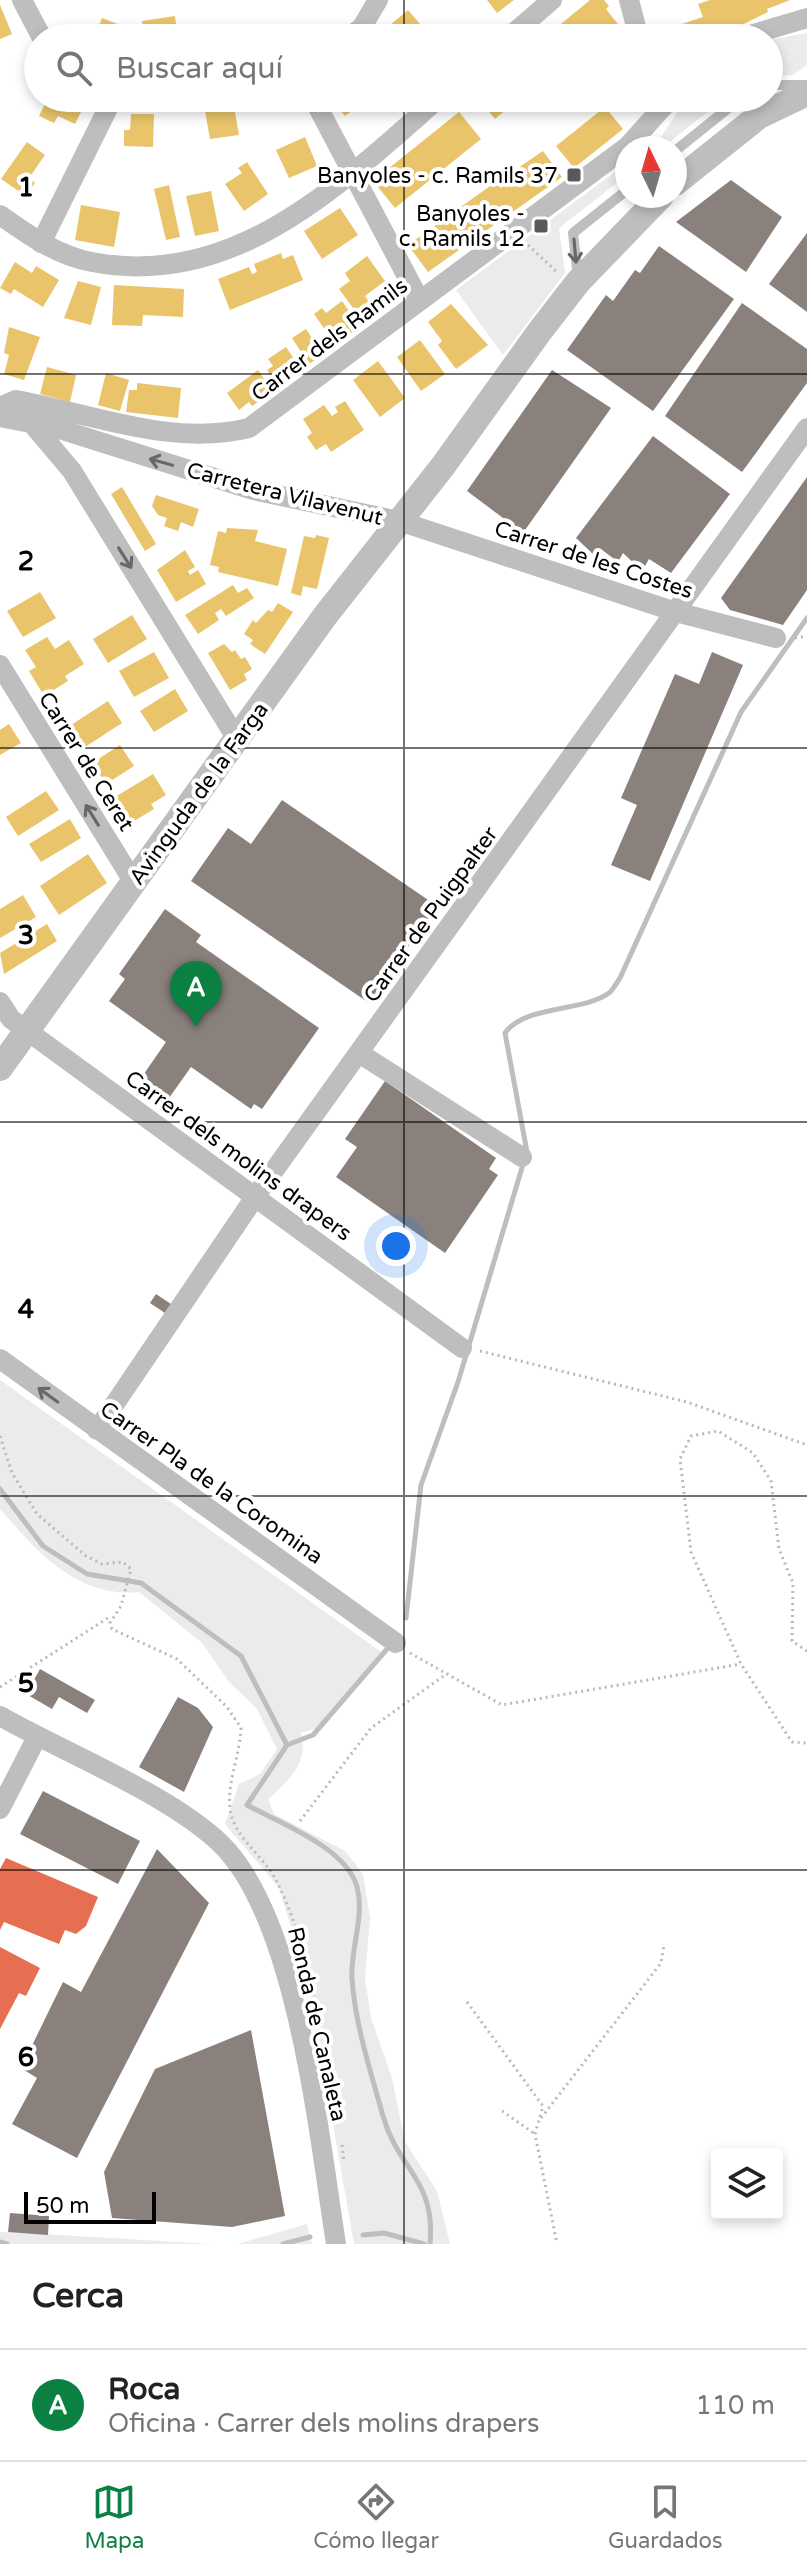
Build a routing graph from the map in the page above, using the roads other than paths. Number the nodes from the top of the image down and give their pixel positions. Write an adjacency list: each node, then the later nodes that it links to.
1 (22, 0): 6 (street)
2 (378, 0): 7 (street)
3 (552, 0): 8 (street)
4 (629, 0): 9 (street)
5 (807, 18): 10 (street)
6 (35, 24)
7 (364, 24)
8 (524, 24)
9 (635, 24)
10 (783, 25)
11 (783, 85): 12 (lane)
12 (807, 85)
13 (807, 93): 14 (street)
14 (783, 104)
15 (106, 112): 27 (street)
16 (320, 112): 23 (street)
17 (423, 112): 23 (street)
18 (652, 112): 29 (street, Carrer dels Ramils)
19 (724, 112): 21 (lane)
20 (767, 112): 22 (street)
21 (687, 141)
22 (687, 173)
23 (352, 174): 27 (street); 29 (street)
24 (615, 200): 28 (lane, one-way to 28)
25 (650, 208): 28 (street, Carretera Vilavenut)
26 (1, 217): 27 (street)
27 (41, 243)
28 (576, 285): 36 (street, Carretera Vilavenut)
29 (420, 301): 30 (street, Carrer dels Ramils)
30 (0, 407)
31 (0, 417): 32 (street, Carretera Vilavenut)
32 (34, 426): 34 (street, Carretera Vilavenut); 35 (street)
33 (807, 428): 37 (street, Carrer de Puigpalter)
34 (100, 443): 35 (street); 36 (street, Carretera Vilavenut, one-way to 34)
35 (72, 471): 40 (street, one-way to 40)
36 (399, 521): 37 (street, Carrer de les Costes); 40 (street, Avinguda de la Farga)
37 (676, 612): 38 (street, Carrer de les Costes); 44 (street, Carrer de Puigpalter)
38 (776, 638)
39 (0, 665): 41 (street, Carrer de Ceret, one-way to 39)
40 (238, 741): 41 (street, Avinguda de la Farga)
41 (133, 881): 43 (street, Avinguda de la Farga)
42 (0, 1002): 43 (street, Carrer dels molins drapers)
43 (26, 1029): 45 (street, Avinguda de la Farga); 47 (street, Carrer dels molins drapers)
44 (359, 1053): 46 (street); 47 (street, Carrer de Puigpalter)
45 (0, 1068)
46 (522, 1157)
47 (255, 1197): 48 (street, Carrer dels molins drapers); 50 (street, Carrer de Puigpalter)
48 (462, 1348)
49 (0, 1359): 50 (street, Carrer Pla de la Coromina, one-way to 49)
50 (97, 1430): 51 (street, Carrer Pla de la Coromina)
51 (396, 1643)
52 (0, 1716): 53 (street, Ronda de Canaleta)
53 (37, 1737): 54 (street); 55 (street, Ronda de Canaleta)
54 (0, 1809)
55 (336, 2244)

